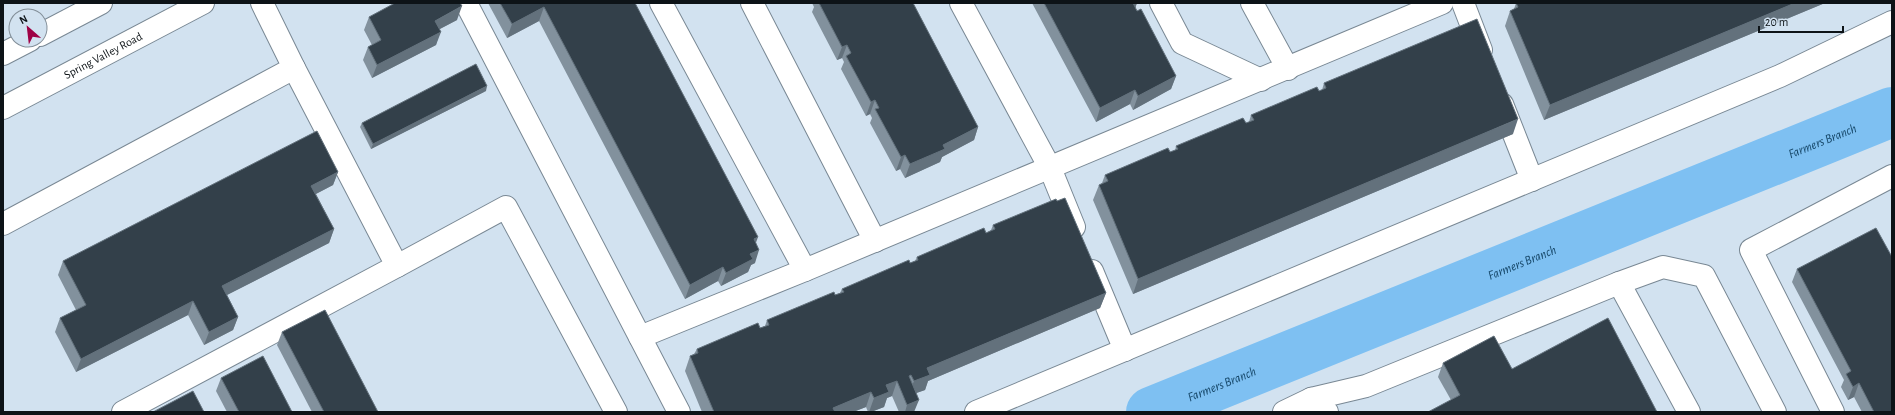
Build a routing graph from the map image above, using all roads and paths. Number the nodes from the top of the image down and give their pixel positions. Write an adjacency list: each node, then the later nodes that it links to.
1 (101, 3): 13 (main road)
2 (203, 3): 19 (main road, Spring Valley Road)
3 (262, 3): 16 (main road)
4 (466, 3): 28 (main road)
5 (661, 3): 26 (main road)
6 (752, 3): 24 (main road)
7 (961, 3): 20 (main road)
8 (1161, 3): 18 (main road)
9 (1252, 3): 17 (main road)
10 (1442, 3): 17 (main road)
11 (1463, 3): 22 (main road)
12 (1892, 22): 22 (main road)
13 (48, 31)
14 (15, 48): 15 (main road)
15 (3, 54)
16 (294, 68): 23 (main road); 25 (main road)
17 (1288, 69): 18 (main road)
18 (1261, 80): 20 (main road)
19 (3, 108)
20 (1050, 168): 24 (main road); 29 (main road)
21 (1892, 176): 38 (main road)
22 (1532, 180): 29 (main road)
23 (3, 224)
24 (875, 241): 26 (main road)
25 (397, 266): 31 (main road); 32 (main road)
26 (805, 270): 28 (main road)
27 (1619, 283): 30 (main road); 36 (main road); 37 (main road)
28 (640, 337): 33 (main road)
29 (1125, 350): 34 (main road)
30 (1319, 406): 35 (main road)
31 (123, 412)
32 (616, 412)
33 (679, 412)
34 (976, 412)
35 (1284, 412)
36 (1689, 412)
37 (1775, 412)
38 (1833, 412)

